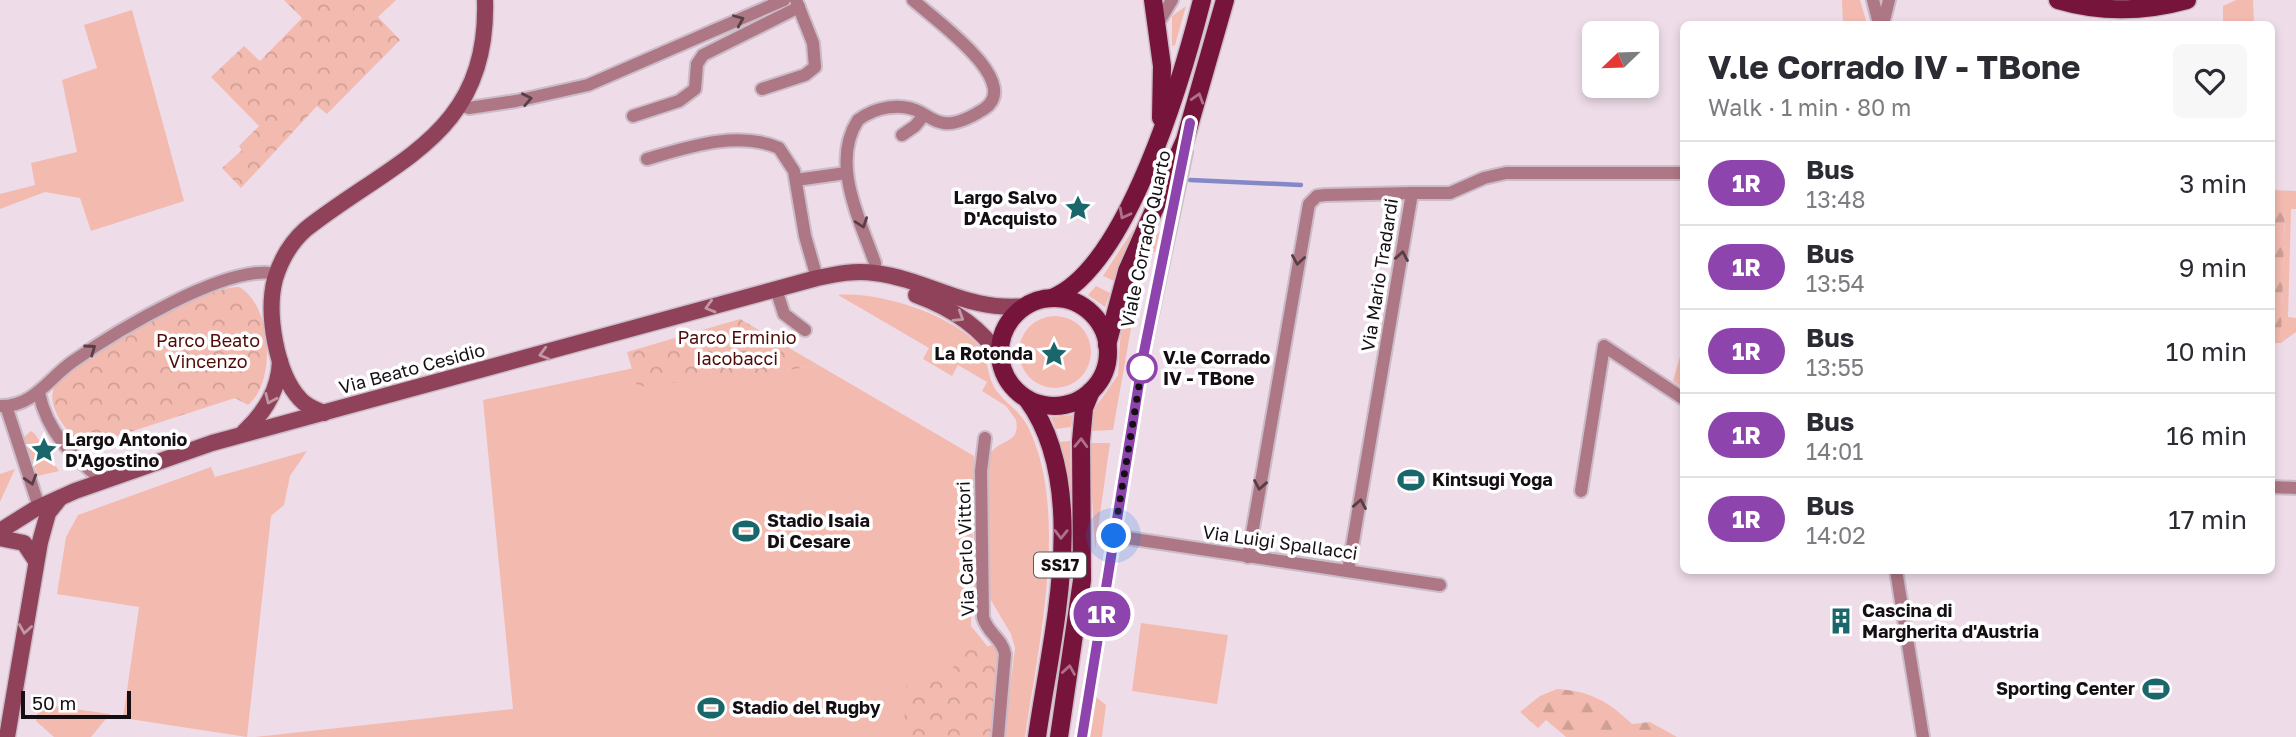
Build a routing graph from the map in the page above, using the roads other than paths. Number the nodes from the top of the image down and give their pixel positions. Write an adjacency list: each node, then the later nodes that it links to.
1 (485, 0): 17 (main road)
2 (784, 0): 17 (street, one-way to 2)
3 (913, 0): 18 (street)
4 (1153, 0): 15 (main road)
5 (1172, 0): 15 (street)
6 (1202, 0): 22 (main road, Viale Corrado Quarto)
7 (1225, 0): 20 (main road, Viale Corrado Quarto / SS17, one-way to 7)
8 (1873, 0): 13 (street)
9 (2058, 0): 10 (main road)
10 (2187, 0)
11 (1889, 1): 14 (street)
12 (798, 4): 16 (street); 19 (street)
13 (1880, 21)
14 (1882, 21)
15 (1157, 24): 22 (main road)
16 (762, 89)
17 (460, 105): 29 (main road)
18 (924, 114): 21 (street); 24 (street)
19 (633, 116)
20 (1190, 123): 35 (main road, Viale Corrado Quarto / SS17); 53 (street, Viale Corrado Quarto)
21 (909, 136)
22 (1154, 152): 32 (main road, Viale Corrado Quarto, one-way to 32)
23 (648, 159): 26 (street)
24 (846, 173): 26 (street); 28 (street, one-way to 28)
25 (1680, 173): 27 (street)
26 (796, 180): 30 (street)
27 (1412, 193): 55 (street, Via Mario Tradardi, one-way to 55); 57 (street, Via Mario Tradardi, one-way to 27)
28 (875, 273): 30 (main road, Via Beato Cesidio); 33 (main road, Via Beato Cesidio)
29 (277, 274): 36 (main road); 39 (street, one-way to 29)
30 (817, 278): 31 (main road, Via Beato Cesidio)
31 (776, 289): 34 (street); 37 (main road, Via Beato Cesidio, one-way to 37); 43 (main road, Via Beato Cesidio, one-way to 43)
32 (1052, 298): 33 (main road); 35 (main road)
33 (1026, 306): 37 (main road)
34 (805, 330)
35 (1107, 345): 38 (main road, SS17)
36 (280, 355): 43 (main road); 44 (main road, one-way to 44)
37 (1000, 357): 41 (main road, SS17)
38 (1091, 391): 41 (main road); 64 (main road, SS17, one-way to 38)
39 (39, 393): 42 (street); 46 (street)
40 (1680, 396): 49 (street)
41 (1027, 399): 63 (main road, SS17, one-way to 63)
42 (3, 406): 51 (street, one-way to 51)
43 (324, 413): 44 (main road, Via Beato Cesidio)
44 (242, 434): 46 (main road, Via Beato Cesidio)
45 (985, 438): 62 (street, Via Carlo Vittori)
46 (104, 481): 50 (main road, Via Beato Cesidio)
47 (2275, 487): 48 (street)
48 (2296, 488)
49 (1581, 491)
50 (62, 497): 51 (main road, Via Beato Cesidio); 56 (main road)
51 (39, 507): 52 (main road, Via Beato Cesidio)
52 (0, 531)
53 (1114, 536): 55 (street, Via Luigi Spallacci); 65 (street, Viale Corrado Quarto)
54 (0, 538): 56 (main road)
55 (1248, 556): 57 (street, Via Luigi Spallacci)
56 (36, 561): 61 (main road, one-way to 61)
57 (1348, 571): 59 (street, Via Luigi Spallacci)
58 (1897, 574): 60 (street)
59 (1440, 585)
60 (1920, 719): 66 (street); 67 (street)
61 (7, 737)
62 (998, 737)
63 (1037, 737)
64 (1059, 737)
65 (1082, 737)
66 (1917, 737)
67 (1923, 737)

